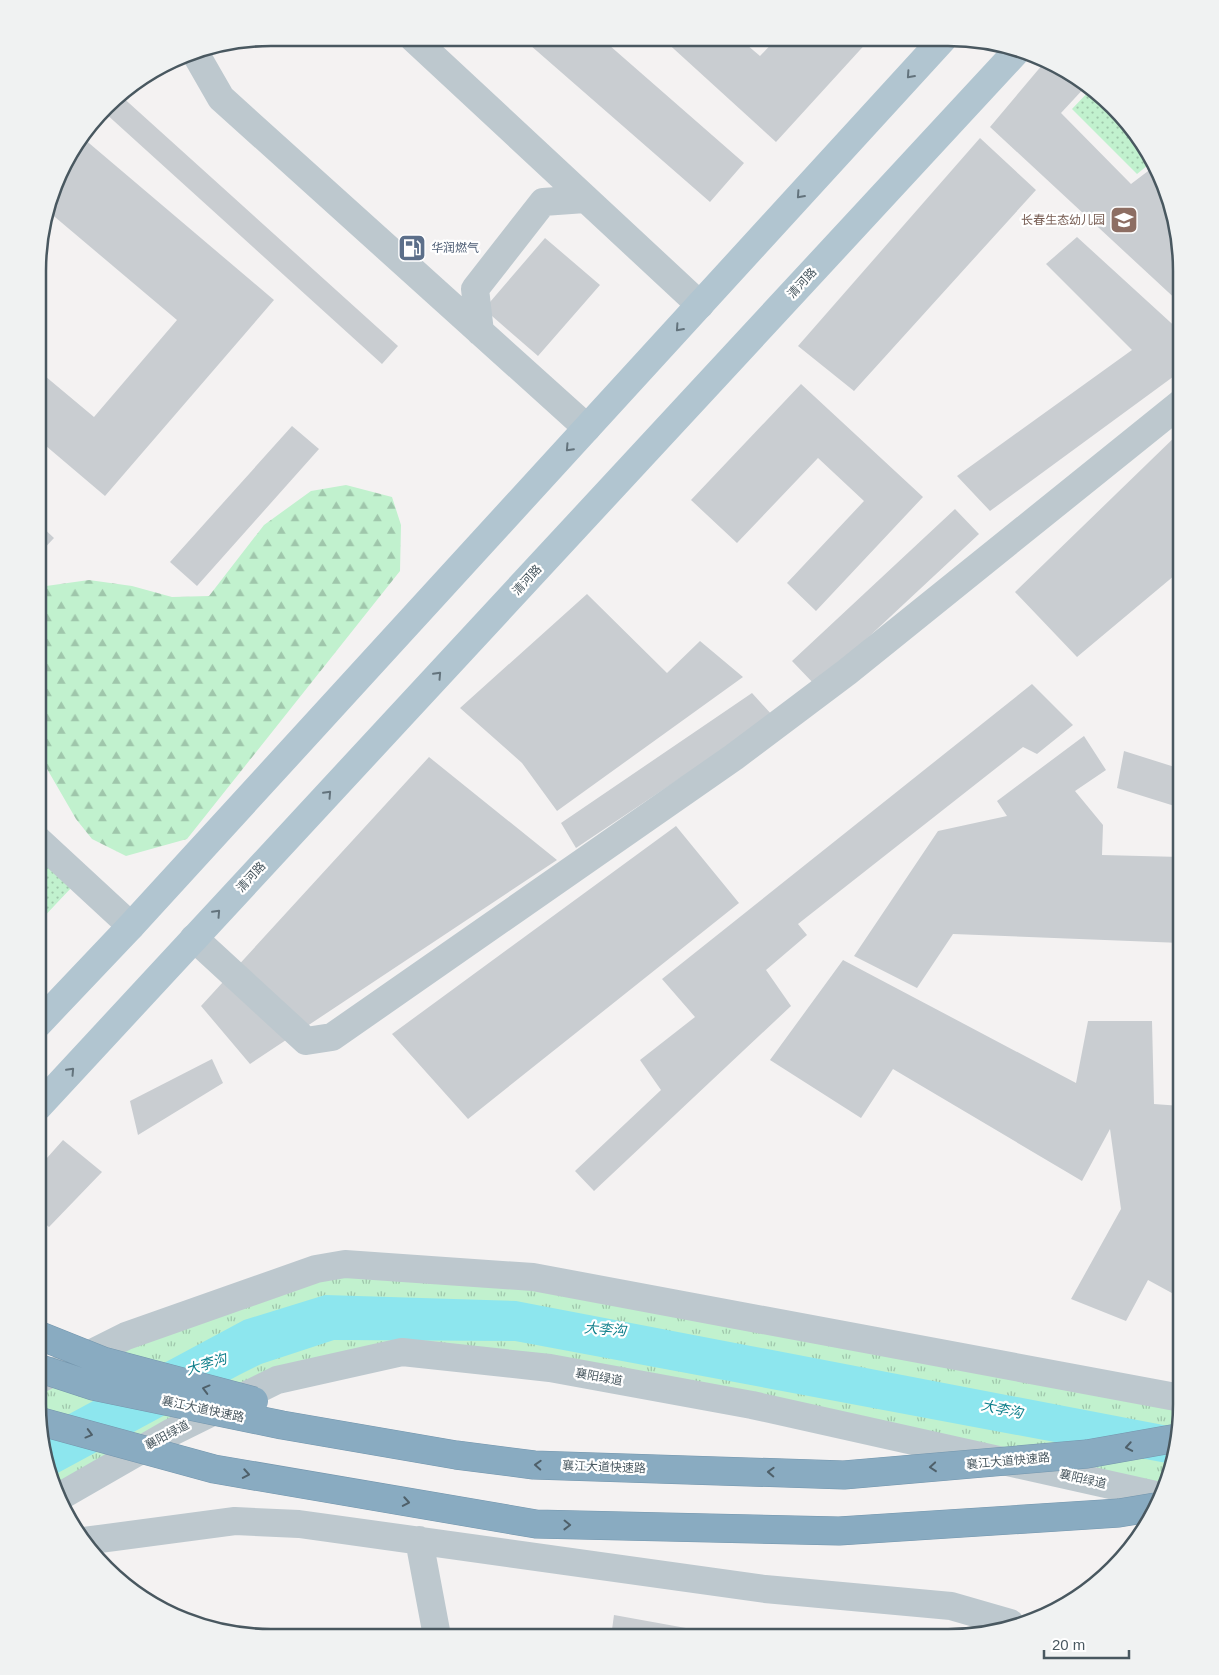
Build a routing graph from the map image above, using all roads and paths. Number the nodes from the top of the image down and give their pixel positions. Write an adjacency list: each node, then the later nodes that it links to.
1 (421, 46): 5 (street)
2 (937, 46): 6 (main road, one-way to 6)
3 (1013, 56): 12 (main road, 清河路, one-way to 3)
4 (198, 58): 7 (street)
5 (585, 199): 6 (street); 7 (street)
6 (700, 305): 9 (main road, one-way to 9)
7 (480, 332): 9 (street)
8 (1173, 409): 12 (street)
9 (587, 428): 11 (main road, one-way to 11)
10 (46, 847): 11 (street)
11 (132, 926): 13 (main road)
12 (194, 938): 14 (main road, 清河路, one-way to 12)
13 (46, 1016)
14 (46, 1098)
15 (46, 1337): 21 (highway, one-way to 15, bridge)
16 (46, 1370): 21 (highway, 襄江大道快速路, bridge)
17 (46, 1376): 18 (street)
18 (1173, 1397)
19 (47, 1423): 24 (highway, one-way to 24, bridge)
20 (1170, 1439): 21 (highway, 襄江大道快速路, one-way to 21, bridge)
21 (456, 1455)
22 (65, 1494): 23 (street, 襄阳绿道)
23 (1154, 1495)
24 (1147, 1508)
25 (92, 1540): 26 (street)
26 (419, 1540): 27 (street); 28 (street)
27 (1004, 1621)
28 (436, 1629)

